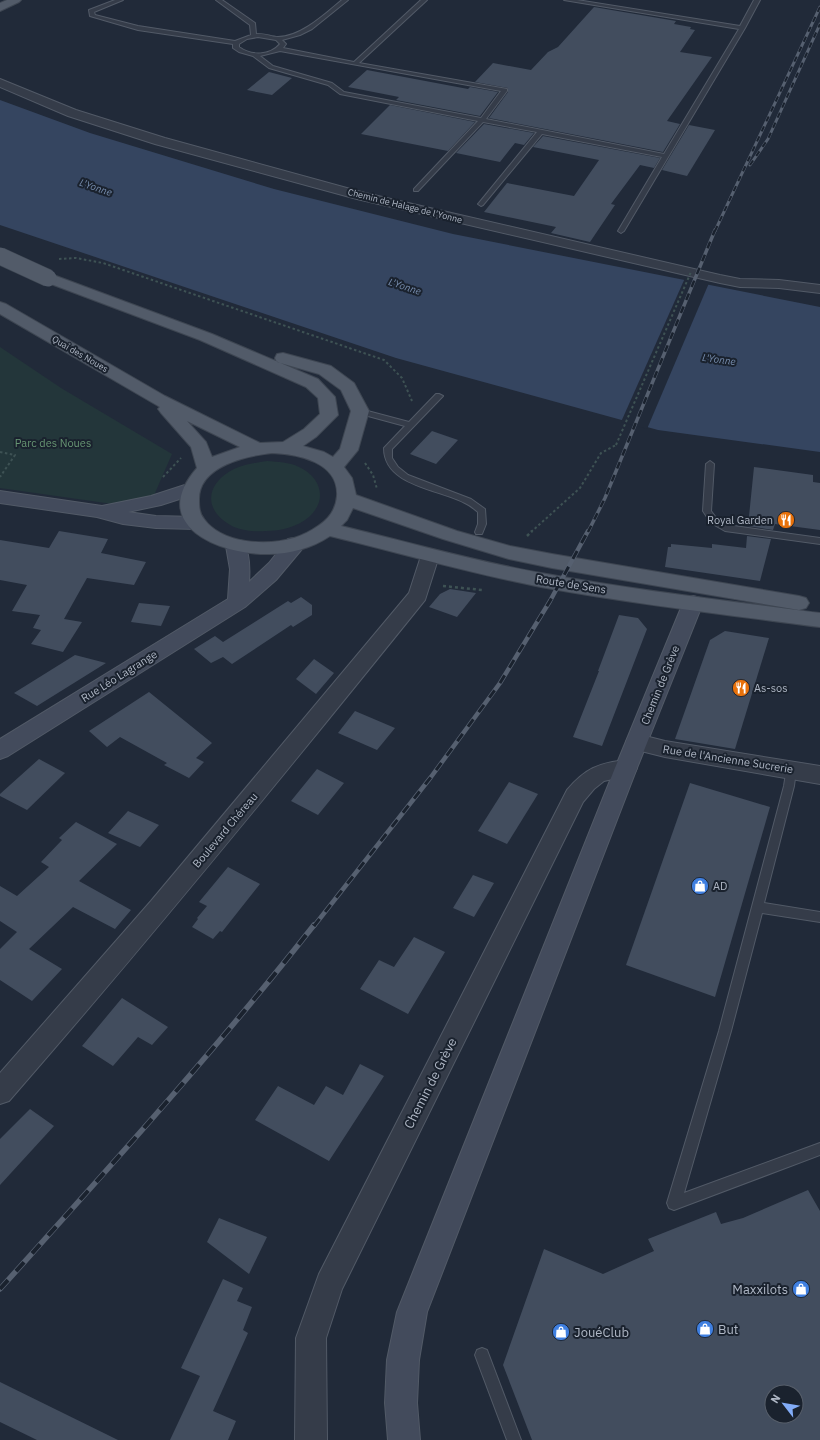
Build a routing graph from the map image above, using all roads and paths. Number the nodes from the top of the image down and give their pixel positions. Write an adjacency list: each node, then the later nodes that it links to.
1 (15, 0): 8 (main road)
2 (120, 0): 12 (lane)
3 (220, 0): 10 (lane)
4 (345, 0): 11 (lane)
5 (424, 0): 15 (lane)
6 (567, 0): 9 (lane)
7 (757, 0): 9 (lane)
8 (2, 7)
9 (742, 28): 19 (lane)
10 (254, 36): 11 (lane); 12 (lane)
11 (278, 39): 13 (lane)
12 (236, 43): 14 (lane)
13 (279, 49): 14 (lane); 15 (lane)
14 (256, 55): 17 (lane)
15 (355, 64): 17 (lane)
16 (0, 84): 26 (street, Chemin de Halage de l'Yonne)
17 (482, 120): 18 (lane); 20 (lane)
18 (541, 131): 19 (lane); 21 (lane)
19 (666, 156): 22 (lane)
20 (416, 190)
21 (481, 204)
22 (621, 231)
23 (0, 256): 28 (main road, bridge)
24 (54, 259): 32 (path)
25 (691, 272): 51 (path, bridge)
26 (820, 289)
27 (0, 307): 30 (main road, Quai des Noues)
28 (206, 337): 31 (main road); 34 (main road)
29 (439, 396): 32 (lane)
30 (159, 400): 33 (main road); 40 (main road)
31 (360, 411): 32 (lane); 39 (main road)
32 (414, 422): 50 (lane)
33 (256, 448): 34 (main road); 40 (main road)
34 (287, 448): 39 (main road)
35 (0, 452): 41 (path)
36 (184, 455): 42 (path)
37 (360, 458): 44 (path)
38 (710, 464): 52 (lane)
39 (334, 467): 46 (main road)
40 (206, 469): 43 (main road)
41 (0, 477)
42 (162, 481)
43 (191, 489): 47 (main road); 48 (main road)
44 (377, 493)
45 (0, 497): 47 (main road)
46 (347, 499): 49 (main road); 59 (main road, Route de Sens)
47 (98, 511): 48 (main road)
48 (196, 523): 54 (main road)
49 (326, 529): 53 (main road); 55 (main road, Route de Sens)
50 (479, 532)
51 (522, 541)
52 (820, 541)
53 (295, 544): 54 (main road); 57 (main road, Rue Léo Lagrange)
54 (236, 546): 57 (main road)
55 (427, 566): 56 (path); 58 (main road, Route de Sens); 68 (street, Boulevard Chéreau)
56 (483, 590)
57 (238, 602): 62 (main road, Rue Léo Lagrange)
58 (693, 603): 60 (main road, Route de Sens); 61 (main road, Chemin de Grève)
59 (820, 607)
60 (820, 620)
61 (637, 742): 63 (main road, Chemin de Grève); 64 (street, Rue de l'Ancienne Sucrerie)
62 (0, 750)
63 (626, 768): 71 (street, Chemin de Grève); 72 (main road, Chemin de Grève)
64 (791, 770): 65 (street, Rue de l'Ancienne Sucrerie); 66 (lane)
65 (820, 775)
66 (757, 907): 67 (lane); 69 (lane)
67 (820, 917)
68 (0, 1092)
69 (820, 1149)
70 (482, 1355): 73 (lane)
71 (311, 1440)
72 (404, 1440)
73 (514, 1440)

